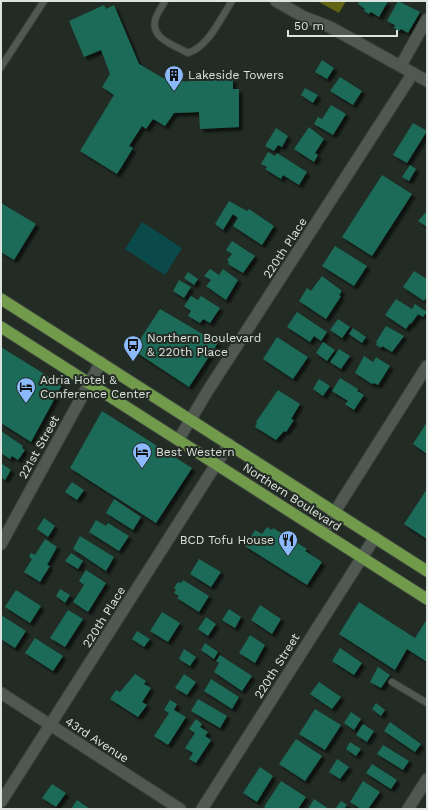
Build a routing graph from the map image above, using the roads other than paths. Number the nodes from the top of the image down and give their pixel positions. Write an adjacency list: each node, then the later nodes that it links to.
1 (44, 1): 7 (lane)
2 (165, 1): 3 (lane)
3 (232, 1)
4 (276, 1): 6 (street)
5 (427, 19): 6 (street)
6 (401, 65): 8 (street)
7 (1, 67)
8 (413, 73): 9 (street); 15 (street, 220th Place)
9 (427, 81)
10 (1, 299): 12 (main road, Northern Boulevard)
11 (1, 326): 14 (main road, Northern Boulevard)
12 (101, 362): 14 (street, 221st Street); 15 (main road, Northern Boulevard)
13 (427, 366): 19 (street)
14 (89, 383): 16 (main road, Northern Boulevard); 22 (street, 221st Street)
15 (191, 419): 16 (street, 220th Place); 17 (main road, Northern Boulevard)
16 (179, 439): 18 (main road, Northern Boulevard)
17 (229, 444): 18 (street, 220th Place); 19 (main road, Northern Boulevard)
18 (216, 464): 20 (main road, Northern Boulevard); 29 (street, 220th Place)
19 (335, 512): 20 (street); 21 (main road, Northern Boulevard)
20 (322, 532): 23 (main road, Northern Boulevard)
21 (375, 537): 23 (street, 220th Street); 24 (main road, Northern Boulevard)
22 (1, 544)
23 (362, 557): 25 (main road, Northern Boulevard); 33 (street, 220th Street)
24 (427, 571)
25 (427, 599)
26 (392, 682): 28 (lane)
27 (1, 693): 29 (street, 43rd Avenue)
28 (427, 703)
29 (51, 725): 31 (street, 220th Place); 32 (street, 43rd Avenue)
30 (427, 779): 34 (street)
31 (1, 802)
32 (180, 809)
33 (202, 809)
34 (408, 809)

